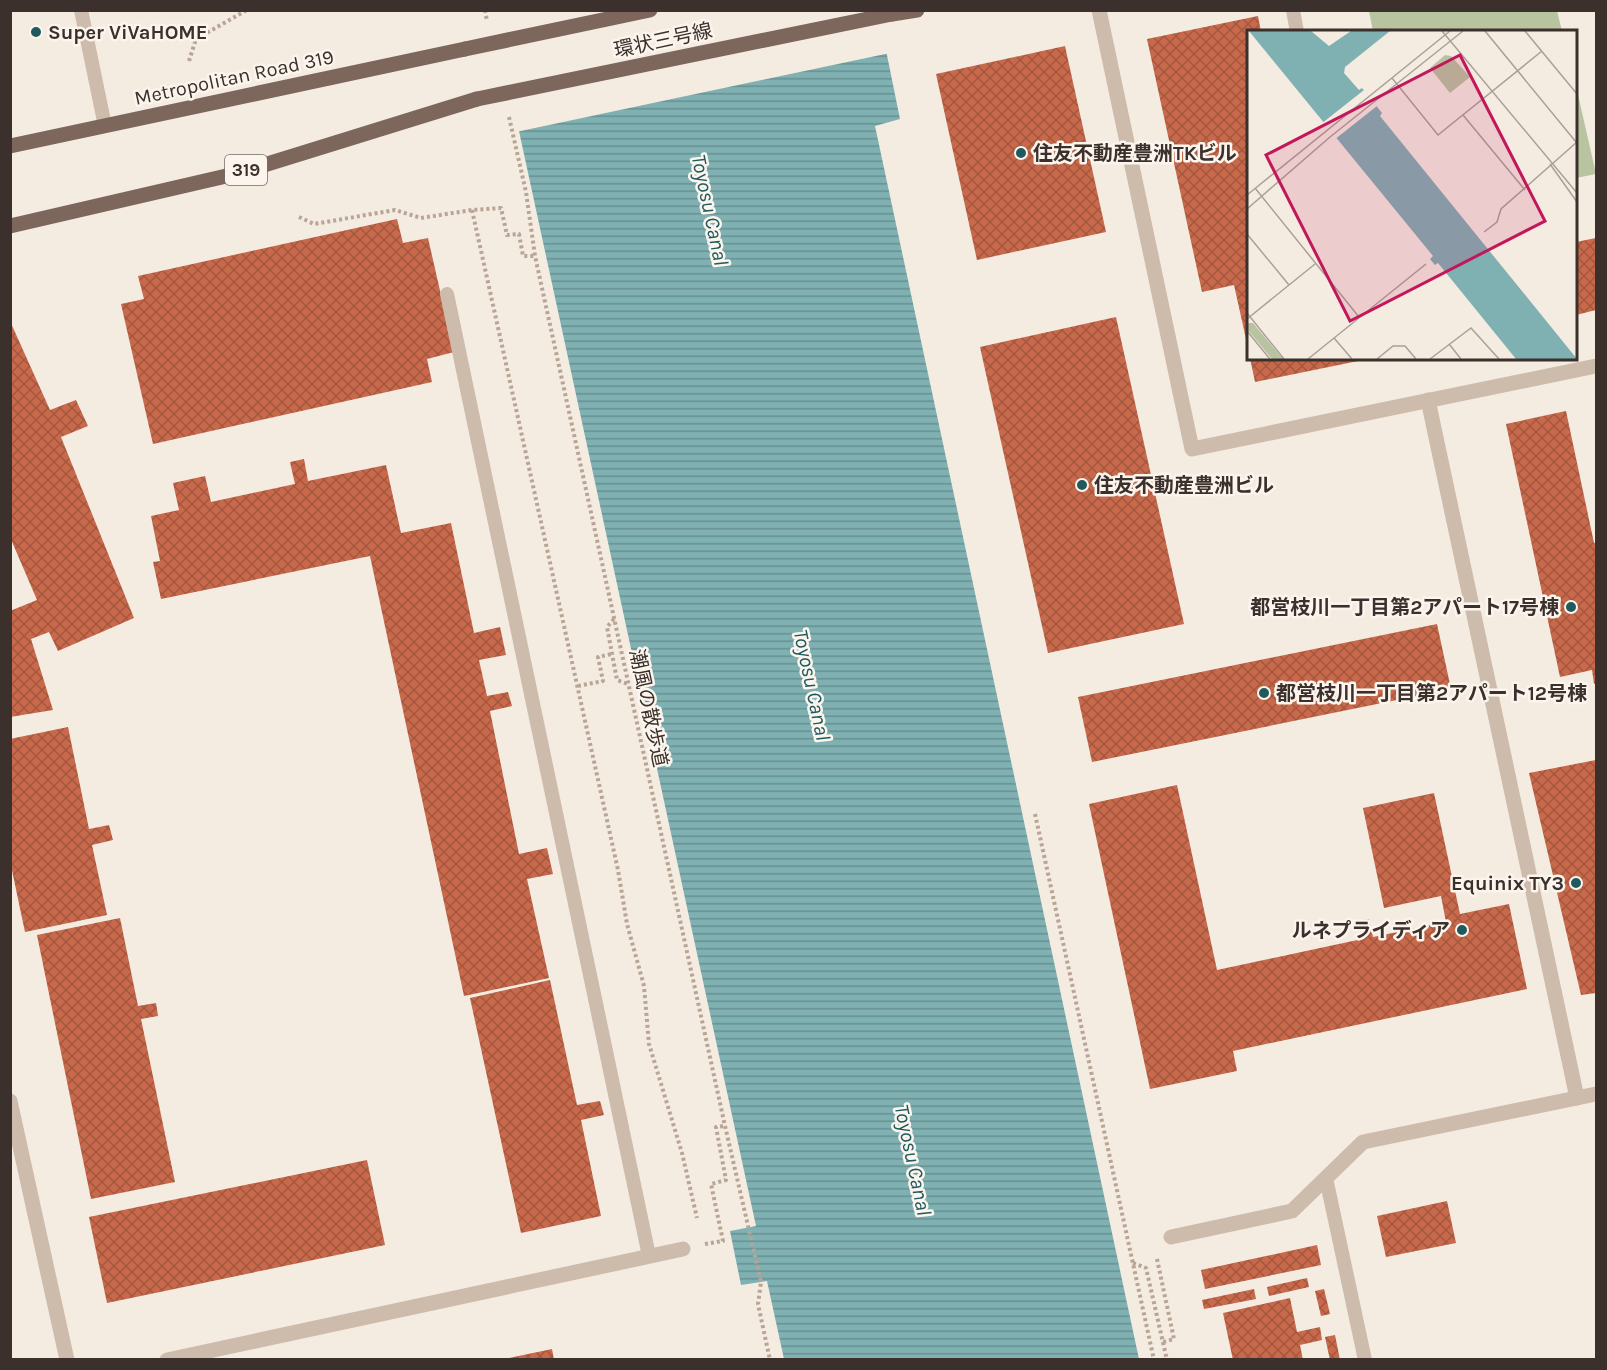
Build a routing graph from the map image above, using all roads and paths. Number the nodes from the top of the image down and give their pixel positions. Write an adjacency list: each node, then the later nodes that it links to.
1 (81, 10): 10 (lane)
2 (247, 10): 9 (path)
3 (650, 10): 8 (main road, 環状三号線, bridge)
4 (917, 10): 15 (main road, 環状三号線 / 319, bridge)
5 (1099, 10): 19 (street)
6 (1293, 10): 7 (lane)
7 (1297, 30)
8 (465, 49): 10 (main road, Metropolitan Road 319)
9 (189, 61)
10 (105, 126): 11 (main road, Metropolitan Road 319)
11 (10, 146)
12 (526, 192): 16 (path, 潮風の散歩道)
13 (472, 210): 14 (path); 16 (path); 23 (path)
14 (299, 217)
15 (10, 226)
16 (535, 256): 20 (path, 潮風の散歩道)
17 (447, 294): 35 (lane)
18 (1596, 366): 19 (street)
19 (1428, 400): 26 (street)
20 (614, 619): 21 (path); 22 (path, 潮風の散歩道)
21 (612, 654): 22 (path); 23 (path)
22 (628, 684): 28 (path, 潮風の散歩道)
23 (578, 686): 31 (path)
24 (1035, 814): 37 (path)
25 (1596, 1094): 26 (street)
26 (1577, 1098): 30 (street)
27 (10, 1101): 29 (street)
28 (725, 1126): 33 (path); 41 (path, 潮風の散歩道)
29 (17, 1159): 39 (street)
30 (1326, 1178): 32 (street); 44 (lane)
31 (697, 1218)
32 (1171, 1237)
33 (703, 1245)
34 (683, 1249): 35 (street)
35 (649, 1256): 40 (street)
36 (1157, 1259): 38 (path)
37 (1133, 1263): 38 (path); 42 (path)
38 (1163, 1342): 43 (path)
39 (67, 1359)
40 (167, 1359)
41 (770, 1359)
42 (1154, 1359)
43 (1167, 1359)
44 (1365, 1359)

